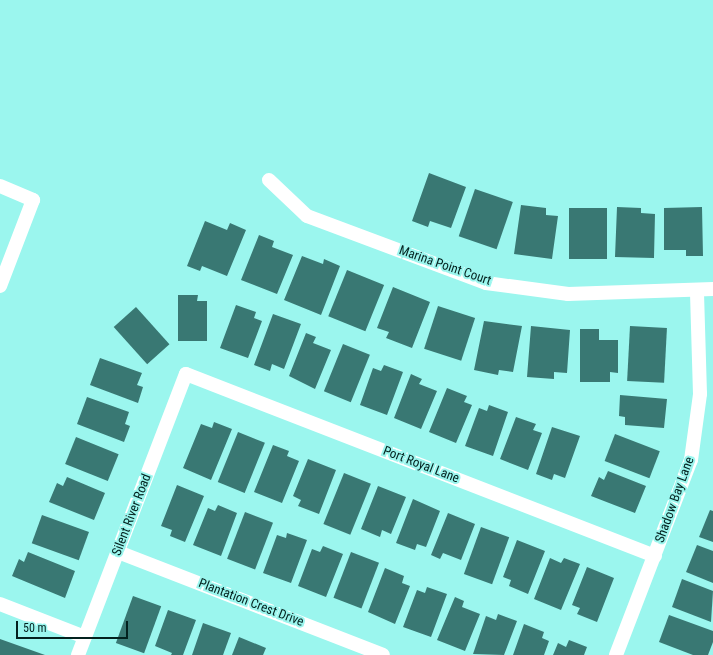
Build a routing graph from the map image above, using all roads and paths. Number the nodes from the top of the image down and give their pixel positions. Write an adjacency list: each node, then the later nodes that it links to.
1 (269, 180): 4 (street, Marina Point Court)
2 (0, 186): 3 (street)
3 (0, 286)
4 (697, 290): 5 (street, Marina Point Court); 8 (street, Shadow Bay Lane)
5 (713, 290)
6 (186, 374): 7 (street, Silent River Road); 8 (street, Port Royal Lane)
7 (118, 552): 10 (street, Silent River Road); 12 (street, Plantation Crest Drive)
8 (655, 556): 13 (street, Shadow Bay Lane)
9 (0, 604): 10 (street)
10 (85, 637): 11 (street, Silent River Road)
11 (78, 655)
12 (383, 655)
13 (616, 655)

